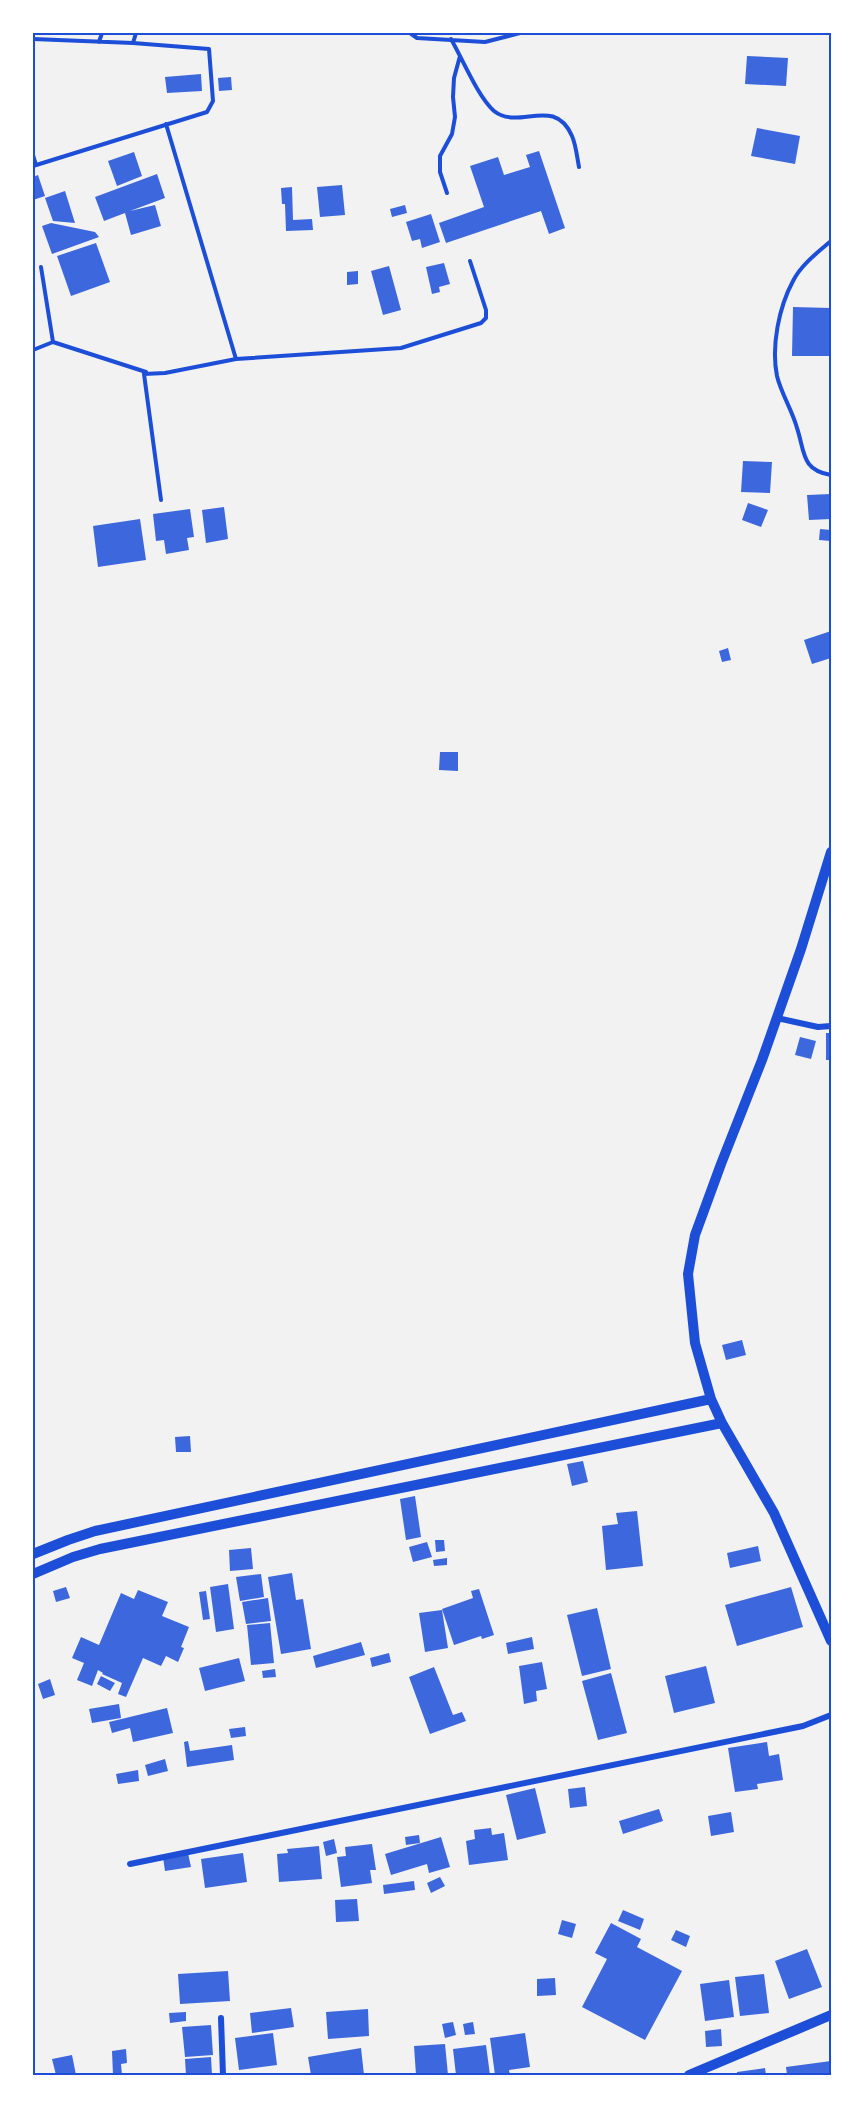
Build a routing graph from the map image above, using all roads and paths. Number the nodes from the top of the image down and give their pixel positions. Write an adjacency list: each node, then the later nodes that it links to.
1 (102, 33): 7 (lane)
2 (136, 33): 8 (lane)
3 (410, 33): 6 (lane)
4 (520, 33): 6 (lane)
5 (33, 39): 7 (lane)
6 (451, 39): 9 (lane)
7 (99, 42): 8 (lane)
8 (133, 43): 10 (lane)
9 (460, 55): 13 (lane); 14 (lane)
10 (166, 124): 12 (lane); 20 (lane)
11 (33, 155): 12 (lane)
12 (35, 166)
13 (579, 167)
14 (447, 193)
15 (831, 241): 22 (lane)
16 (470, 261): 20 (lane)
17 (41, 267): 18 (lane)
18 (53, 342): 19 (lane); 21 (lane)
19 (33, 350)
20 (236, 359): 21 (lane)
21 (144, 374): 23 (lane)
22 (831, 476)
23 (161, 500)
24 (831, 852): 25 (street)
25 (777, 1018): 26 (street); 27 (street)
26 (831, 1026)
27 (711, 1399): 28 (street); 29 (street)
28 (722, 1423): 30 (street); 31 (street)
29 (33, 1554)
30 (33, 1574)
31 (831, 1641)
32 (831, 1715): 33 (street)
33 (130, 1864)
34 (831, 2015): 36 (street)
35 (221, 2018): 37 (street)
36 (710, 2071): 38 (street)
37 (223, 2075)
38 (689, 2075)

